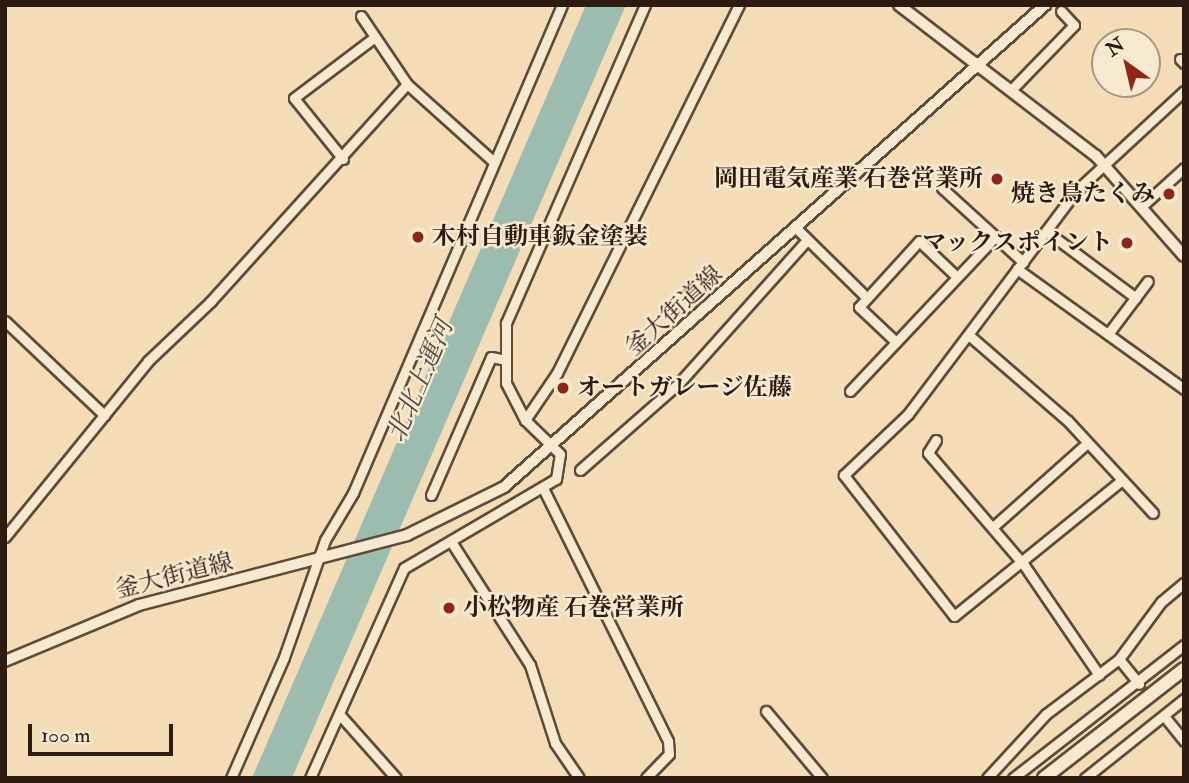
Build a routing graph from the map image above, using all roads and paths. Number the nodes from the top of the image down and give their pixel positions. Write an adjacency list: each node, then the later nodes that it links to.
1 (562, 5): 14 (street)
2 (645, 5): 33 (street)
3 (738, 5): 37 (street)
4 (899, 5): 9 (street)
5 (1045, 5): 9 (street, 釜大街道線)
6 (1060, 11): 11 (street)
7 (361, 16): 8 (street)
8 (375, 37): 10 (street); 13 (street)
9 (981, 65): 11 (street); 19 (street, 釜大街道線)
10 (407, 83): 13 (street); 14 (street)
11 (1012, 89): 15 (street)
12 (1184, 91): 15 (street)
13 (343, 159): 36 (street)
14 (494, 162): 49 (street)
15 (1105, 165): 18 (street); 20 (street)
16 (1184, 168): 18 (street)
17 (942, 188): 21 (street)
18 (1141, 207): 23 (street)
19 (797, 229): 22 (street); 40 (street, 釜大街道線)
20 (1046, 232): 24 (street); 28 (street)
21 (995, 237): 24 (street); 25 (street)
22 (807, 240): 27 (street); 41 (street)
23 (1184, 256)
24 (1020, 265): 30 (street); 31 (street)
25 (957, 277): 27 (street); 32 (street)
26 (1149, 281): 28 (street)
27 (867, 298): 32 (street)
28 (1136, 298): 30 (street)
29 (5, 321): 36 (street)
30 (1108, 334): 34 (street)
31 (971, 337): 39 (street); 50 (street)
32 (896, 342): 35 (street)
33 (506, 359): 37 (street); 44 (street)
34 (1184, 388)
35 (850, 391)
36 (104, 415): 47 (street)
37 (525, 420): 40 (street)
38 (936, 440): 46 (street)
39 (1087, 443): 42 (street); 46 (street)
40 (553, 447): 43 (street); 49 (street, 釜大街道線)
41 (580, 470)
42 (1122, 480): 45 (street); 50 (street)
43 (543, 488): 48 (street); 67 (street)
44 (431, 495)
45 (1153, 513)
46 (994, 526): 50 (street)
47 (5, 537)
48 (452, 543): 60 (street); 66 (street)
49 (321, 561): 54 (street, 釜大街道線); 63 (street)
50 (1024, 565): 56 (street)
51 (1184, 583): 53 (street)
52 (1184, 645): 57 (street)
53 (1119, 659): 56 (street); 57 (street)
54 (5, 661)
55 (1184, 669): 71 (main road)
56 (1098, 675): 69 (street)
57 (1139, 684): 70 (street)
58 (1184, 699): 61 (street)
59 (766, 711): 68 (street)
60 (340, 715): 64 (street); 65 (street)
61 (1164, 716): 62 (street); 72 (street)
62 (1184, 741)
63 (231, 778)
64 (310, 778)
65 (396, 778)
66 (579, 778)
67 (646, 778)
68 (822, 778)
69 (987, 778)
70 (1013, 778)
71 (1044, 778)
72 (1085, 778)

